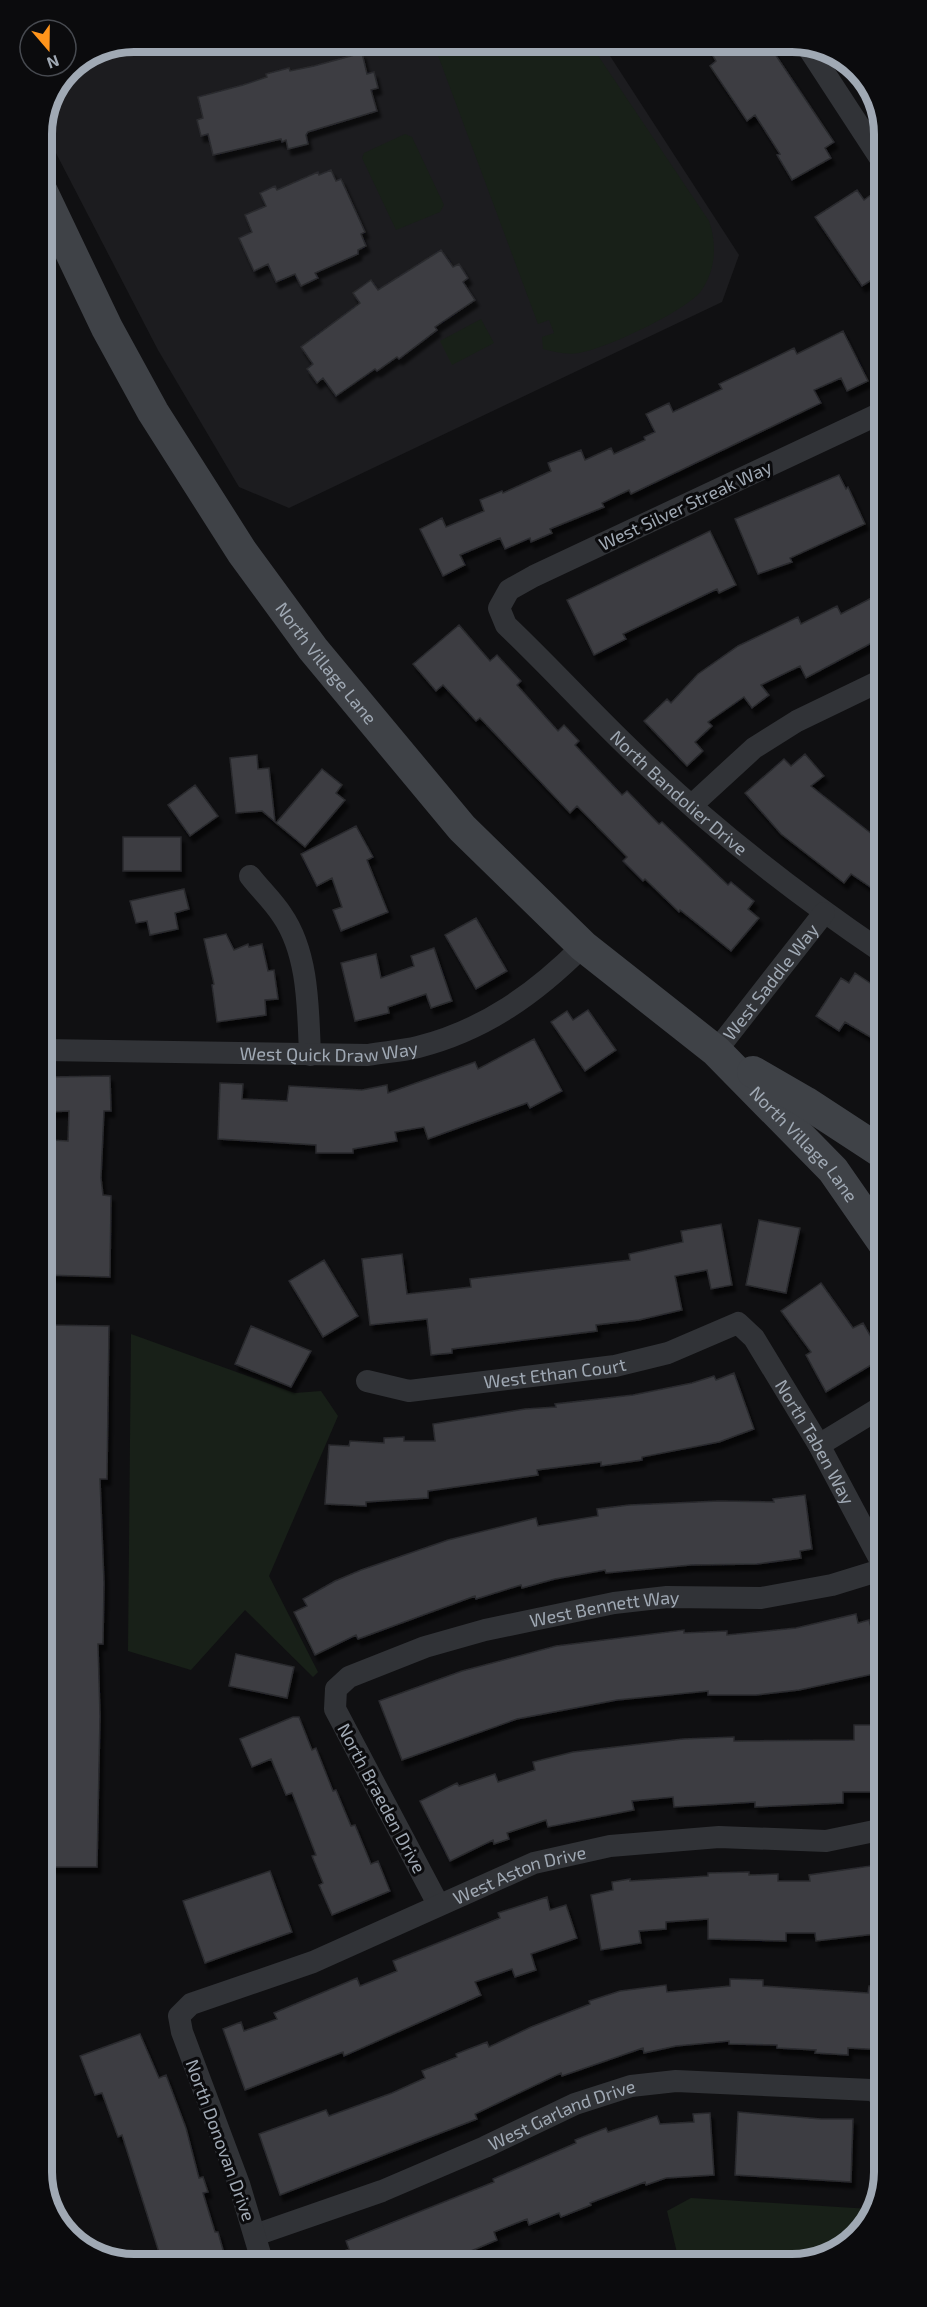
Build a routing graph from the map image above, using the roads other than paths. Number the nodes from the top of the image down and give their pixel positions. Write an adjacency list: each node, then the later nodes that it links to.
1 (813, 55): 2 (street)
2 (874, 149)
3 (53, 215): 10 (street, North Village Lane)
4 (874, 416): 5 (street, West Silver Streak Way)
5 (500, 608): 7 (street, North Bandolier Drive)
6 (874, 684): 7 (street)
7 (692, 806): 9 (street, North Bandolier Drive)
8 (250, 876): 14 (street)
9 (824, 913): 11 (street, North Bandolier Drive); 13 (street, West Saddle Way)
10 (584, 946): 13 (street, North Village Lane); 14 (street, West Quick Draw Way)
11 (874, 947)
12 (53, 1050): 14 (street, West Quick Draw Way)
13 (716, 1051): 15 (street, North Village Lane); 16 (street, North Village Lane)
14 (310, 1055)
15 (874, 1147)
16 (874, 1229)
17 (738, 1323): 18 (street, West Ethan Court); 20 (street, North Taben Way)
18 (367, 1381)
19 (874, 1411): 20 (street)
20 (819, 1445): 21 (street, North Taben Way)
21 (874, 1549)
22 (874, 1571): 23 (street, West Bennett Way)
23 (336, 1689): 25 (street, North Braeden Drive)
24 (874, 1831): 25 (street, West Aston Drive)
25 (438, 1905): 26 (street, West Aston Drive)
26 (179, 2016): 28 (street, North Donovan Drive)
27 (874, 2092): 28 (street, West Garland Drive)
28 (255, 2235): 29 (street, North Donovan Drive)
29 (260, 2254)

